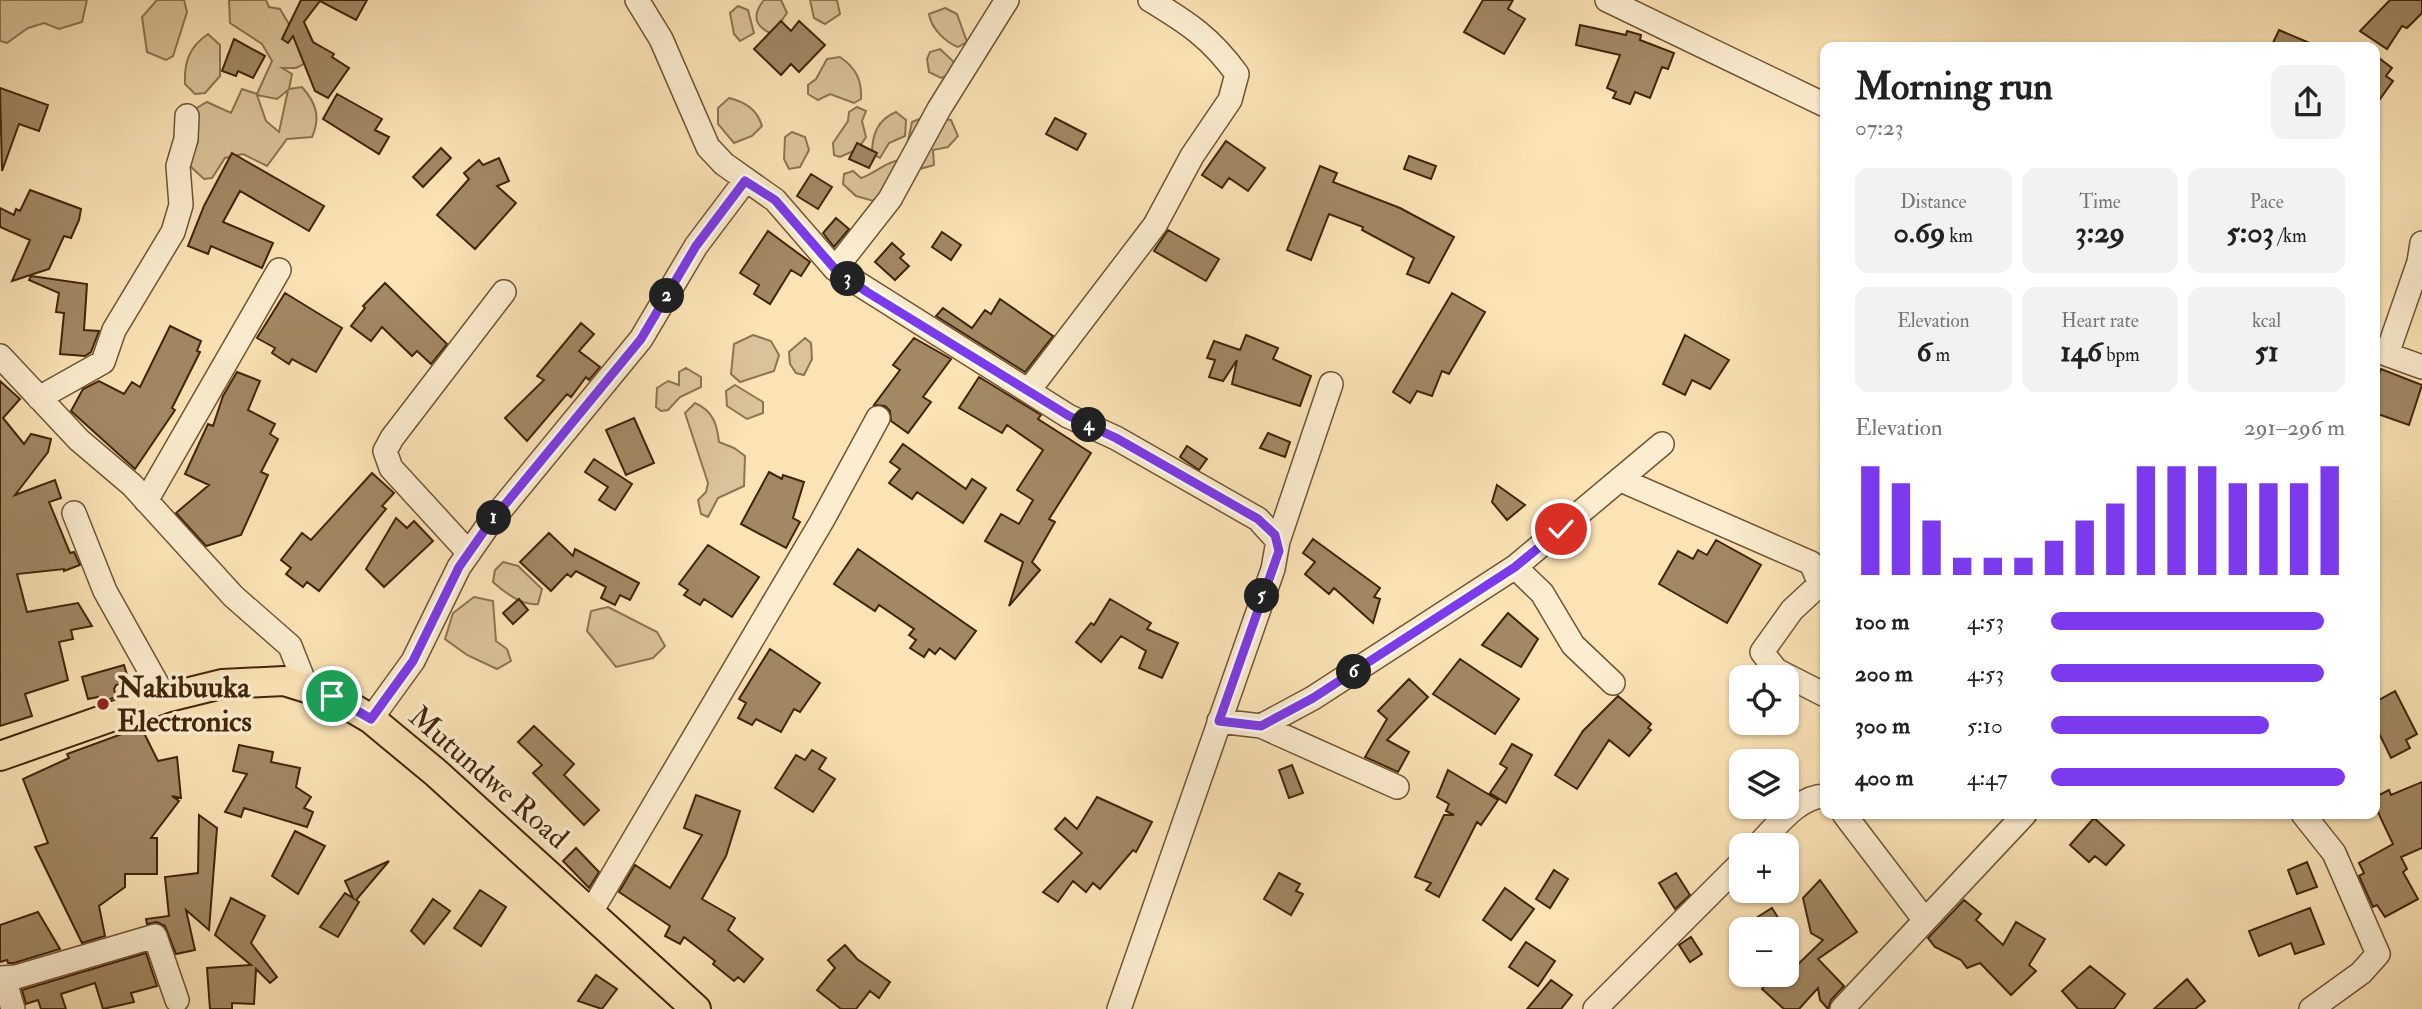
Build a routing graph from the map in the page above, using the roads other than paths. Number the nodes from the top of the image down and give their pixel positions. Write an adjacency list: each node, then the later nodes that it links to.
1 (637, 0): 7 (street)
2 (1007, 0): 9 (street)
3 (1150, 0): 16 (street)
4 (1607, 0): 5 (street)
5 (1820, 103)
6 (187, 116): 17 (street)
7 (745, 181): 9 (street); 24 (street)
8 (2422, 243): 12 (street)
9 (835, 269): 16 (street)
10 (279, 270): 21 (street)
11 (504, 292): 24 (street)
12 (2381, 352): 14 (street)
13 (0, 356): 17 (street)
14 (2422, 367)
15 (1331, 384): 23 (street)
16 (1029, 390): 23 (street)
17 (39, 398): 21 (street)
18 (878, 418): 43 (street)
19 (1662, 444): 20 (street)
20 (1621, 480): 25 (street); 27 (street)
21 (146, 501): 29 (street)
22 (74, 513): 31 (street)
23 (1278, 541): 33 (street)
24 (469, 553): 32 (street)
25 (1515, 567): 28 (street); 34 (street)
26 (1820, 584): 30 (street)
27 (1820, 584)
28 (1614, 683)
29 (307, 689): 31 (main road, Mutundwe Road); 32 (main road, Mutundwe Road)
30 (1820, 692)
31 (165, 698): 35 (main road, Mutundwe Road)
32 (371, 719): 43 (main road, Mutundwe Road)
33 (1219, 721): 34 (street); 49 (street)
34 (1261, 726): 36 (street)
35 (0, 756)
36 (1396, 787)
37 (1820, 793): 41 (street)
38 (1848, 819): 44 (street)
39 (2020, 819): 44 (street)
40 (2307, 819): 52 (street)
41 (1770, 833)
42 (1729, 875): 50 (street)
43 (591, 912): 48 (main road, Mutundwe Road)
44 (1924, 919): 51 (street)
45 (2, 978): 46 (street); 47 (street)
46 (177, 1000)
47 (13, 1009)
48 (696, 1009)
49 (1119, 1009)
50 (1595, 1009)
51 (1842, 1009)
52 (2311, 1009)

